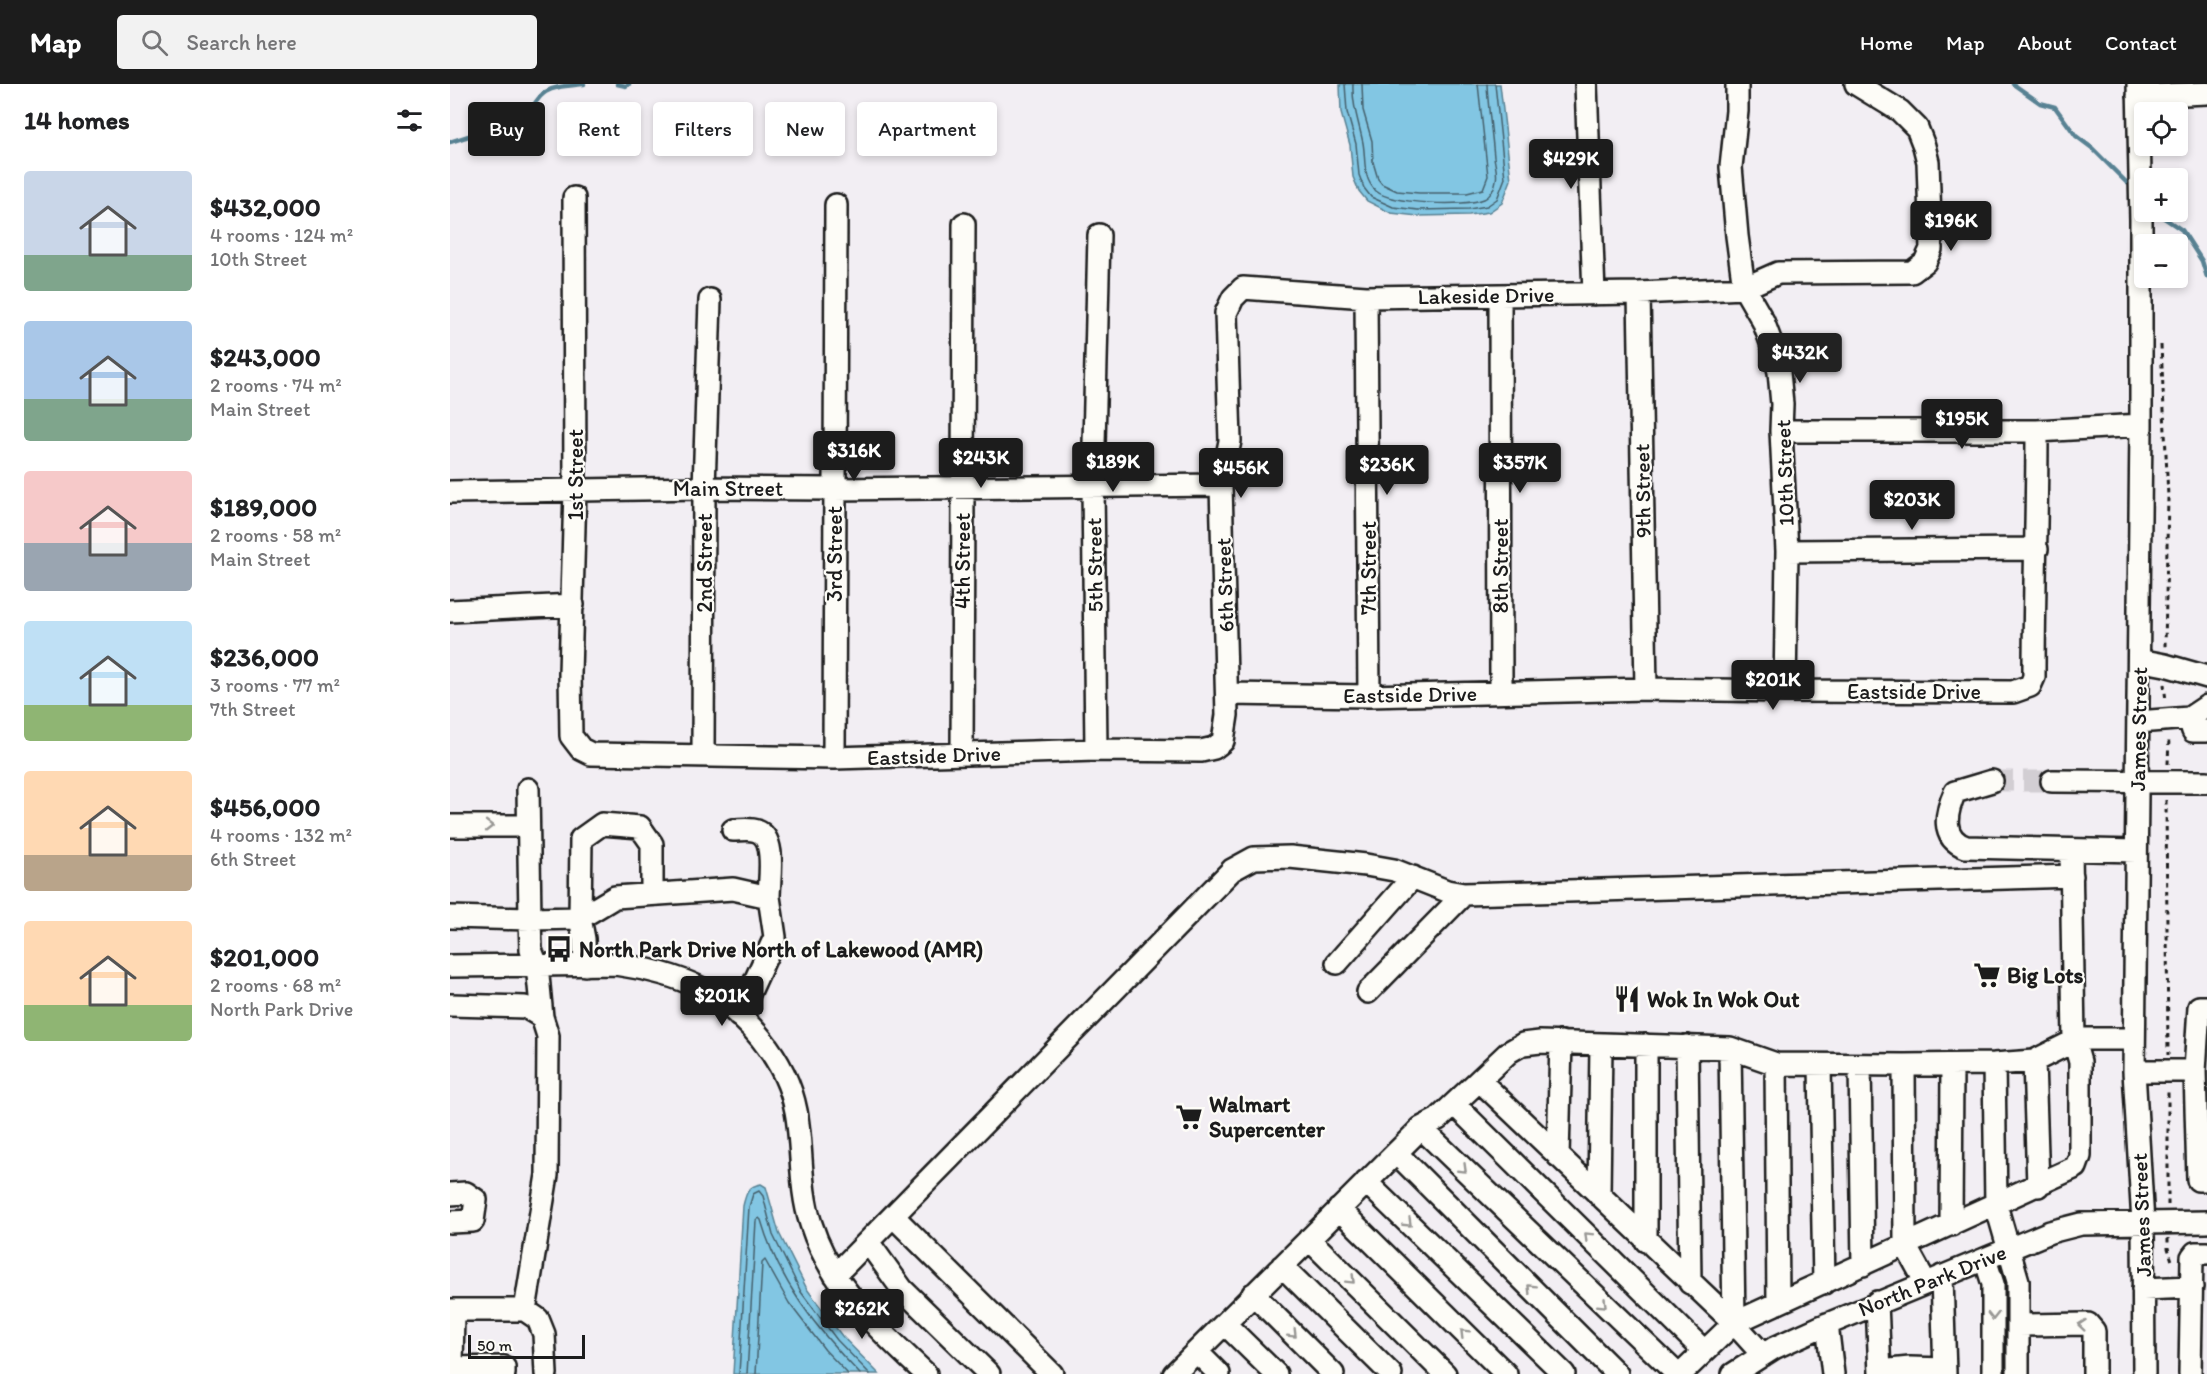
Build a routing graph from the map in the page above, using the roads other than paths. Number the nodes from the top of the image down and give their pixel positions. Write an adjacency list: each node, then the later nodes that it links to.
1 (1586, 84): 12 (street)
2 (1737, 84): 10 (street, 10th Street)
3 (1856, 84): 10 (street)
4 (2138, 90): 5 (street); 17 (street, James Street)
5 (2207, 93)
6 (574, 198): 23 (street, 1st Street)
7 (836, 205): 24 (street, 3rd Street)
8 (964, 224): 25 (street, 4th Street)
9 (1099, 235): 21 (street, 5th Street)
10 (1744, 288): 11 (street, Lakeside Drive); 18 (street, 10th Street)
11 (1639, 293): 12 (street, Lakeside Drive); 33 (street, 9th Street)
12 (1594, 294): 13 (street, Lakeside Drive)
13 (1500, 295): 14 (street, Lakeside Drive); 35 (street, 8th Street)
14 (1366, 297): 15 (street, Lakeside Drive); 37 (street, 7th Street)
15 (1233, 298): 20 (street, 6th Street)
16 (710, 300): 22 (street, 2nd Street)
17 (2141, 425): 19 (street); 31 (street, James Street)
18 (1781, 431): 19 (street); 28 (street, 10th Street)
19 (2037, 431): 27 (street, Eastside Drive)
20 (1221, 485): 21 (street, Main Street); 36 (street, 6th Street)
21 (1093, 486): 25 (street, Main Street); 43 (street, 5th Street)
22 (704, 488): 23 (street, Main Street); 24 (street, Main Street); 44 (street, 2nd Street)
23 (575, 489): 26 (street, Main Street); 29 (street, 1st Street)
24 (834, 489): 25 (street, Main Street); 46 (street, 3rd Street)
25 (962, 489): 45 (street, 4th Street)
26 (450, 492)
27 (2037, 549): 28 (street); 34 (street, Eastside Drive)
28 (1787, 551): 34 (street, 10th Street)
29 (573, 605): 30 (street); 42 (street, 1st Street)
30 (450, 611)
31 (2139, 660): 32 (street); 40 (street, James Street)
32 (2207, 677)
33 (1646, 688): 34 (street, Eastside Drive); 35 (street, Eastside Drive)
34 (1785, 691)
35 (1501, 692): 37 (street, Eastside Drive)
36 (1228, 694): 37 (street, Eastside Drive); 43 (street, Eastside Drive)
37 (1368, 696)
38 (2207, 706): 39 (street)
39 (2189, 718): 40 (street); 41 (street)
40 (2138, 722): 47 (street, James Street)
41 (2207, 731)
42 (581, 748): 44 (street, Eastside Drive)
43 (1096, 750): 45 (street, Eastside Drive)
44 (703, 754): 46 (street, Eastside Drive)
45 (962, 754): 46 (street, Eastside Drive)
46 (834, 758)
47 (2137, 780): 49 (street); 50 (street); 56 (street, James Street)
48 (1992, 781): 55 (street)
49 (2052, 781)
50 (2207, 782)
51 (528, 789): 53 (street)
52 (450, 826): 53 (street, one-way to 53)
53 (528, 826): 64 (street)
54 (733, 830): 61 (street)
55 (2071, 850): 56 (street); 57 (street)
56 (2136, 851): 74 (street, James Street)
57 (2072, 876): 60 (street); 75 (street)
58 (1413, 877): 60 (street); 65 (street); 102 (street)
59 (652, 894): 61 (street); 63 (street); 63 (street)
60 (1464, 894): 69 (street)
61 (769, 897): 72 (street)
62 (450, 917): 64 (street)
63 (580, 918): 64 (street); 67 (street)
64 (530, 919): 66 (street)
65 (1337, 963)
66 (537, 965): 67 (street); 68 (street); 73 (street)
67 (585, 965): 72 (street)
68 (450, 966)
69 (1368, 992)
70 (450, 1005): 73 (street)
71 (2207, 1007): 89 (street)
72 (739, 1016): 116 (street)
73 (542, 1017): 126 (street)
74 (2134, 1039): 75 (street); 88 (street, James Street)
75 (2073, 1041): 81 (street); 97 (street)
76 (1561, 1042): 77 (street); 90 (street); 94 (street)
77 (1601, 1044): 78 (street); 99 (street)
78 (1646, 1045): 79 (street); 108 (street)
79 (1686, 1046): 80 (street); 118 (street)
80 (1730, 1048): 82 (street); 128 (street)
81 (2034, 1061): 83 (street); 97 (street)
82 (1776, 1064): 84 (street); 124 (street)
83 (1994, 1064): 87 (street); 100 (street)
84 (1820, 1065): 85 (street); 119 (street)
85 (1860, 1065): 86 (street); 114 (street)
86 (1904, 1065): 87 (street); 110 (street)
87 (1952, 1065): 106 (street)
88 (2134, 1071): 89 (street); 105 (street, James Street)
89 (2195, 1071): 95 (street)
90 (1480, 1081): 91 (street); 94 (street)
91 (1454, 1104): 92 (street); 133 (street, one-way to 91)
92 (1421, 1128): 93 (street); 155 (street, one-way to 155)
93 (1396, 1153): 96 (street); 154 (street, one-way to 93)
94 (1558, 1156): 99 (street)
95 (2207, 1180)
96 (1366, 1182): 101 (street); 153 (street, one-way to 153)
97 (2038, 1186): 100 (street)
98 (450, 1194): 103 (street)
99 (1599, 1195): 108 (street)
100 (1996, 1204): 106 (street); 111 (street)
101 (1339, 1209): 107 (street); 152 (street, one-way to 101)
102 (893, 1216): 109 (street); 145 (street)
103 (450, 1222)
104 (2207, 1222): 105 (street, North Park Drive)
105 (2143, 1223): 111 (street, North Park Drive); 121 (street, James Street)
106 (1951, 1225): 110 (street)
107 (1309, 1239): 115 (street); 151 (street, one-way to 151)
108 (1646, 1241): 118 (street)
109 (868, 1242): 116 (street); 144 (street)
110 (1905, 1245): 114 (street); 117 (street)
111 (2009, 1249): 113 (street, North Park Drive); 131 (street)
112 (2207, 1253): 120 (street)
113 (1985, 1259): 117 (street, North Park Drive); 157 (street, one-way to 157)
114 (1863, 1265): 119 (street)
115 (1282, 1266): 122 (street); 150 (street)
116 (835, 1275): 143 (street)
117 (1934, 1280): 123 (street, North Park Drive); 140 (street)
118 (1690, 1282): 128 (street)
119 (1824, 1282): 124 (street)
120 (2186, 1287): 121 (street); 127 (street)
121 (2143, 1289): 160 (street, James Street)
122 (1253, 1294): 129 (street); 149 (street, one-way to 149)
123 (1877, 1302): 130 (street, North Park Drive); 139 (street)
124 (1778, 1304): 128 (street)
125 (451, 1310): 126 (street); 136 (street)
126 (525, 1310): 142 (street)
127 (2199, 1318): 132 (street)
128 (1734, 1323): 133 (street); 135 (street)
129 (1225, 1324): 134 (street); 148 (street)
130 (1827, 1324): 135 (street, North Park Drive); 156 (street)
131 (2018, 1325): 158 (street); 159 (street, one-way to 131)
132 (2199, 1340): 161 (street)
133 (1704, 1351): 155 (street)
134 (1197, 1352): 146 (street); 147 (street)
135 (1762, 1355): 138 (street, North Park Drive)
136 (451, 1368): 141 (street)
137 (1910, 1371): 139 (street); 140 (street)
138 (1740, 1372)
139 (1880, 1372)
140 (1945, 1372)
141 (504, 1374)
142 (546, 1374)
143 (926, 1374)
144 (989, 1374)
145 (1052, 1374)
146 (1174, 1374)
147 (1219, 1374)
148 (1276, 1374)
149 (1333, 1374)
150 (1391, 1374)
151 (1445, 1374)
152 (1506, 1374)
153 (1564, 1374)
154 (1617, 1374)
155 (1679, 1374)
156 (1833, 1374)
157 (1992, 1374)
158 (2018, 1374)
159 (2094, 1374)
160 (2144, 1374)
161 (2190, 1374)

